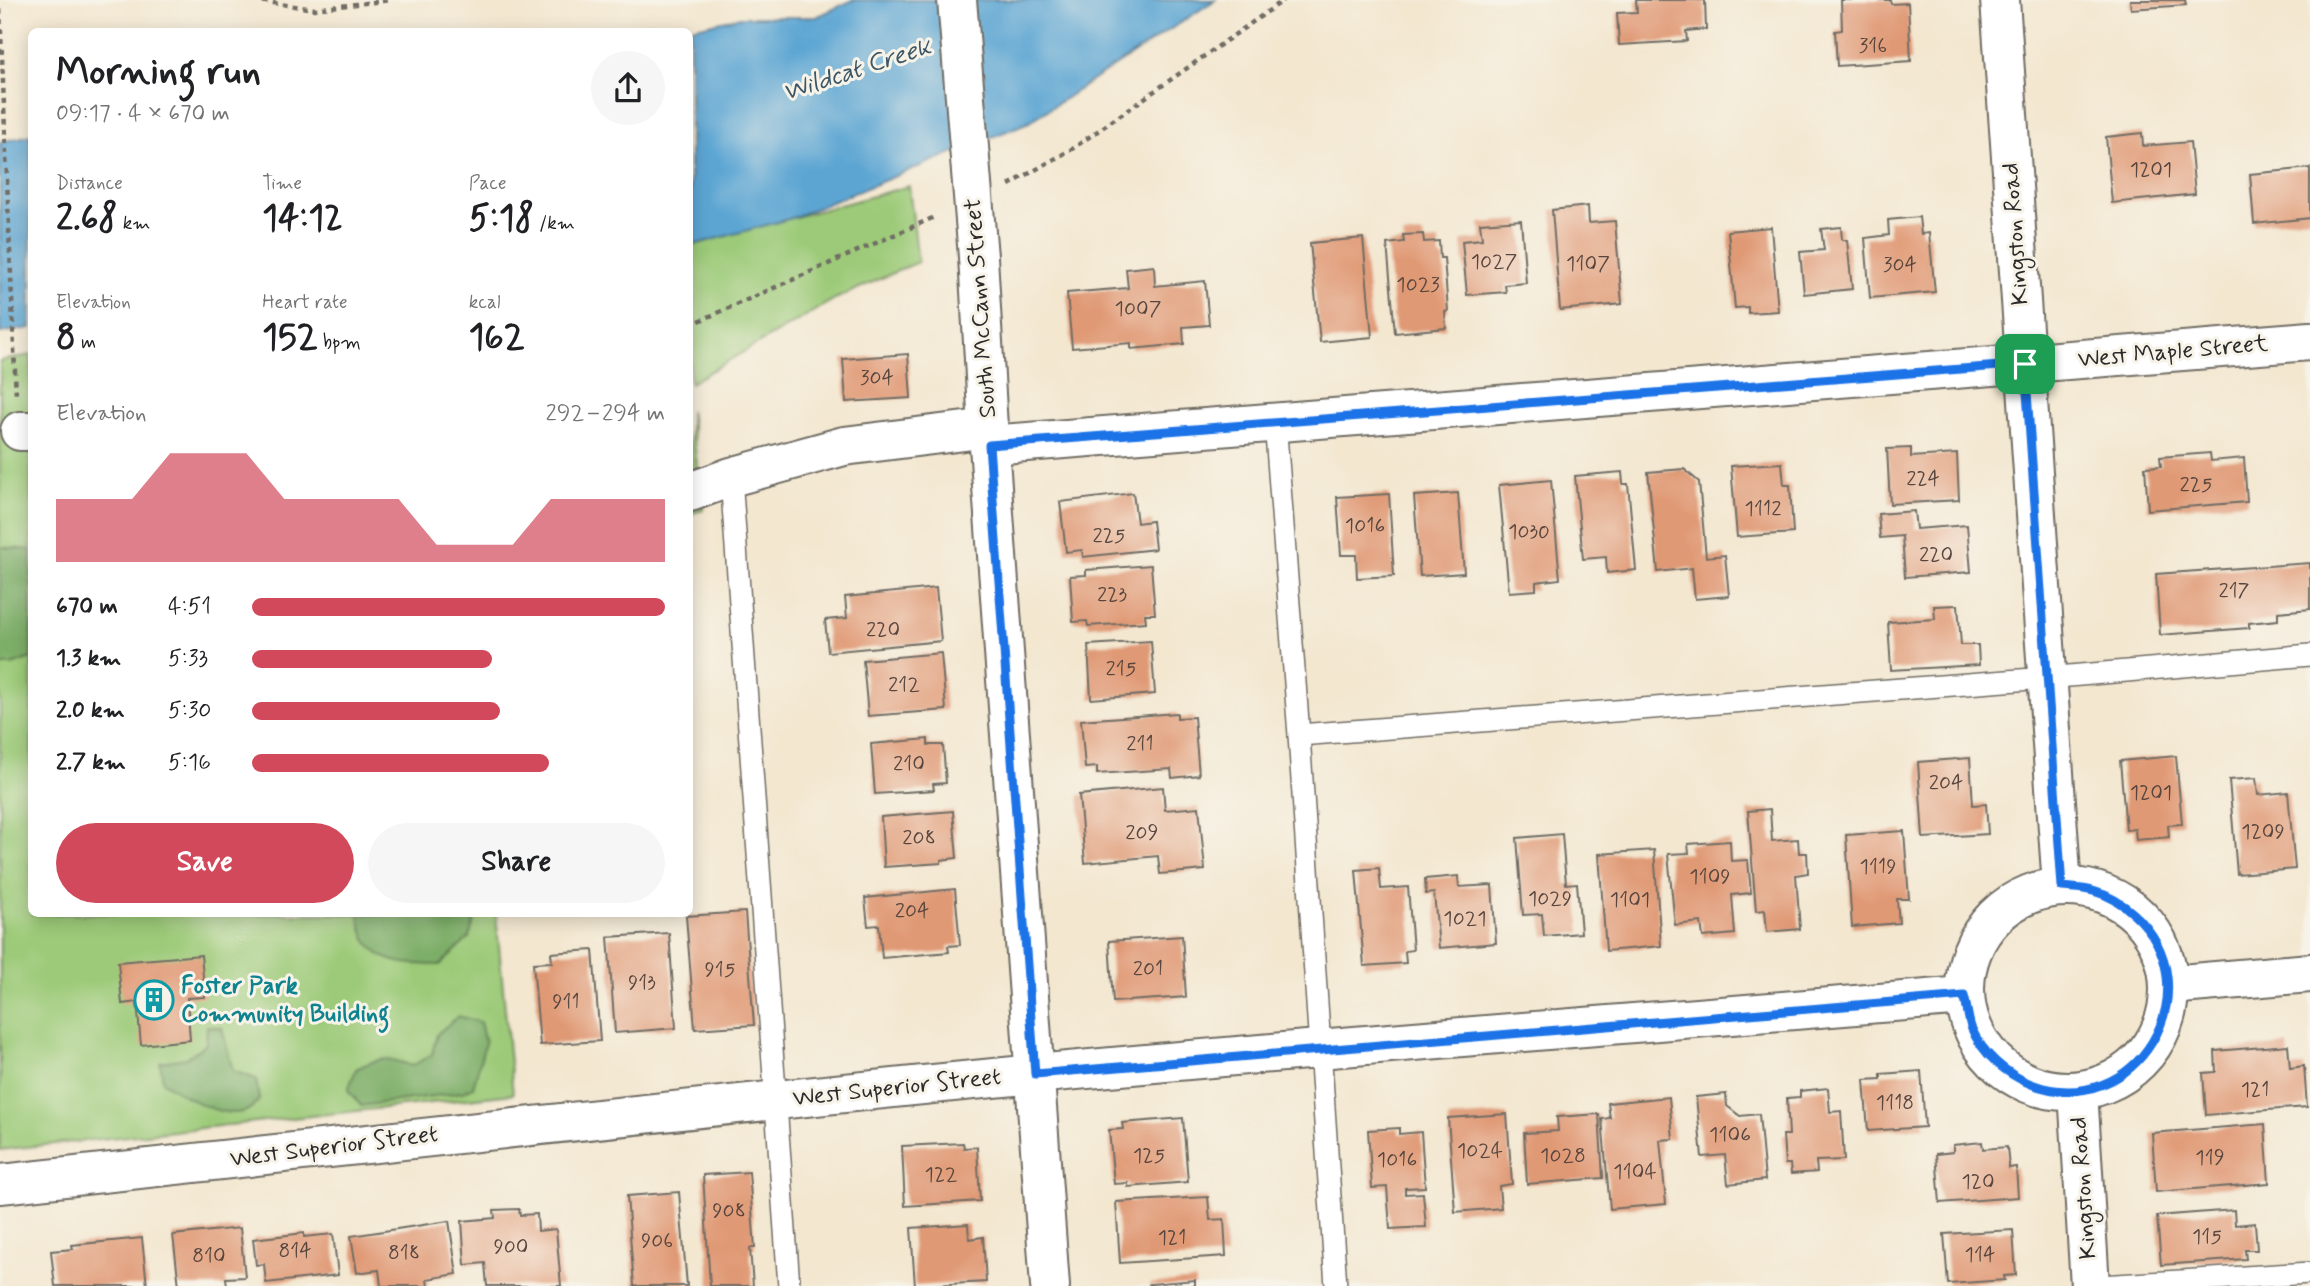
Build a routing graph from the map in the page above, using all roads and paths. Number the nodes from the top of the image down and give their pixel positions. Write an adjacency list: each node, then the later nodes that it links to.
1 (253, 0): 2 (path)
2 (391, 0)
3 (957, 0): 10 (street, South McCann Street, bridge)
4 (2000, 0): 7 (street, Kingston Road)
5 (0, 9): 9 (path)
6 (2310, 341): 7 (street, West Maple Street)
7 (2025, 364): 8 (street, West Maple Street); 14 (street, Kingston Road)
8 (1275, 421): 10 (street, West Maple Street); 15 (lane)
9 (17, 423)
10 (989, 437): 11 (street, West Maple Street); 21 (street, South McCann Street)
11 (731, 477): 12 (street, West Maple Street); 23 (lane)
12 (693, 491)
13 (2310, 655): 14 (lane)
14 (2046, 678): 15 (lane); 16 (street, Kingston Road)
15 (1299, 735): 20 (lane)
16 (2062, 887): 18 (street); 19 (street)
17 (2310, 973): 18 (street)
18 (2169, 985): 22 (street)
19 (1964, 996): 20 (street, West Superior Street); 22 (street)
20 (1320, 1049): 21 (street, West Superior Street); 28 (lane)
21 (1035, 1074): 23 (street, West Superior Street); 27 (street, South McCann Street)
22 (2078, 1091): 29 (street, Kingston Road)
23 (777, 1100): 24 (street, West Superior Street); 26 (lane)
24 (0, 1184)
25 (2310, 1273): 30 (lane)
26 (789, 1286)
27 (1050, 1286)
28 (1336, 1286)
29 (2090, 1286)
30 (2099, 1286)

